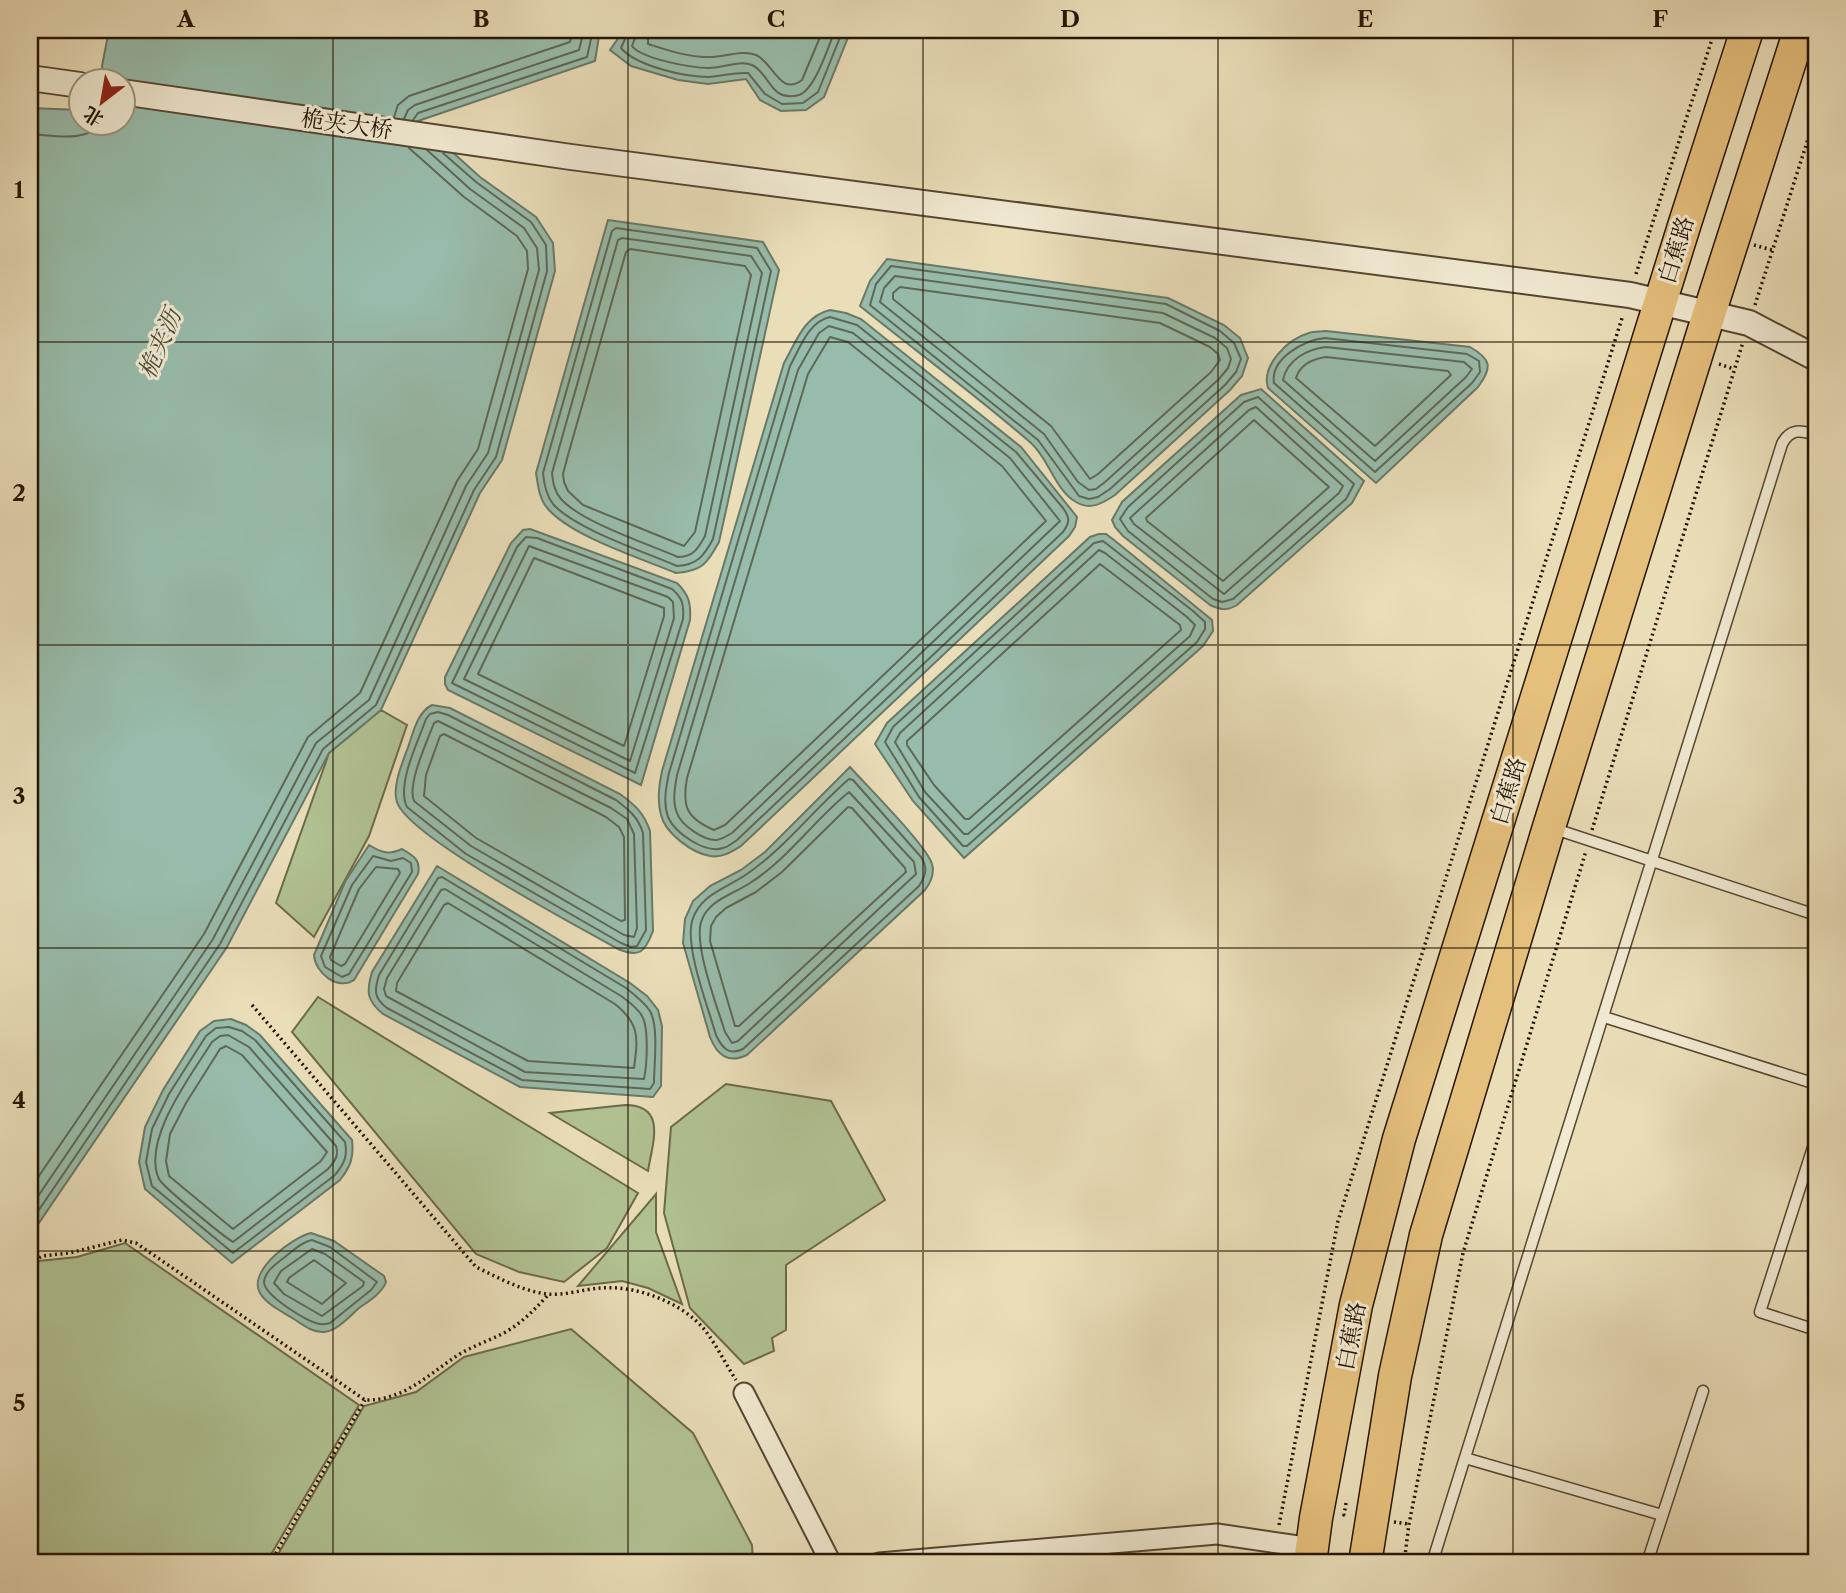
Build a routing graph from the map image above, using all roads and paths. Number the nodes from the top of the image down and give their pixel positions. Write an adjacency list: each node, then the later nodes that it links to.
1 (1715, 30): 7 (path)
2 (1747, 30): 8 (main road, 白蕉路)
3 (1800, 30): 9 (main road)
4 (30, 78): 5 (street)
5 (66, 83)
6 (136, 94): 7 (street, 桅夹大桥)
7 (1630, 295): 8 (street, 桅夹大桥); 27 (path)
8 (1660, 302): 9 (street, 桅夹大桥); 28 (main road, 白蕉路)
9 (1709, 314): 10 (street, 桅夹大桥); 12 (main road)
10 (1816, 358)
11 (1816, 435): 13 (lane)
12 (1549, 827): 13 (lane); 32 (main road)
13 (1653, 862): 14 (lane); 16 (lane)
14 (1816, 915)
15 (252, 1005): 20 (path)
16 (1604, 1017): 17 (lane); 25 (lane)
17 (1816, 1084)
18 (1816, 1138): 21 (lane)
19 (30, 1264): 24 (path)
20 (549, 1294): 23 (path); 24 (path)
21 (1816, 1330)
22 (1703, 1391): 26 (lane)
23 (744, 1393): 30 (street)
24 (365, 1400): 29 (path)
25 (1465, 1458): 26 (lane); 33 (lane)
26 (1662, 1515): 34 (lane)
27 (1276, 1542): 28 (street); 31 (street)
28 (1311, 1555)
29 (270, 1563)
30 (831, 1563)
31 (879, 1563)
32 (1365, 1563)
33 (1432, 1563)
34 (1647, 1563)

